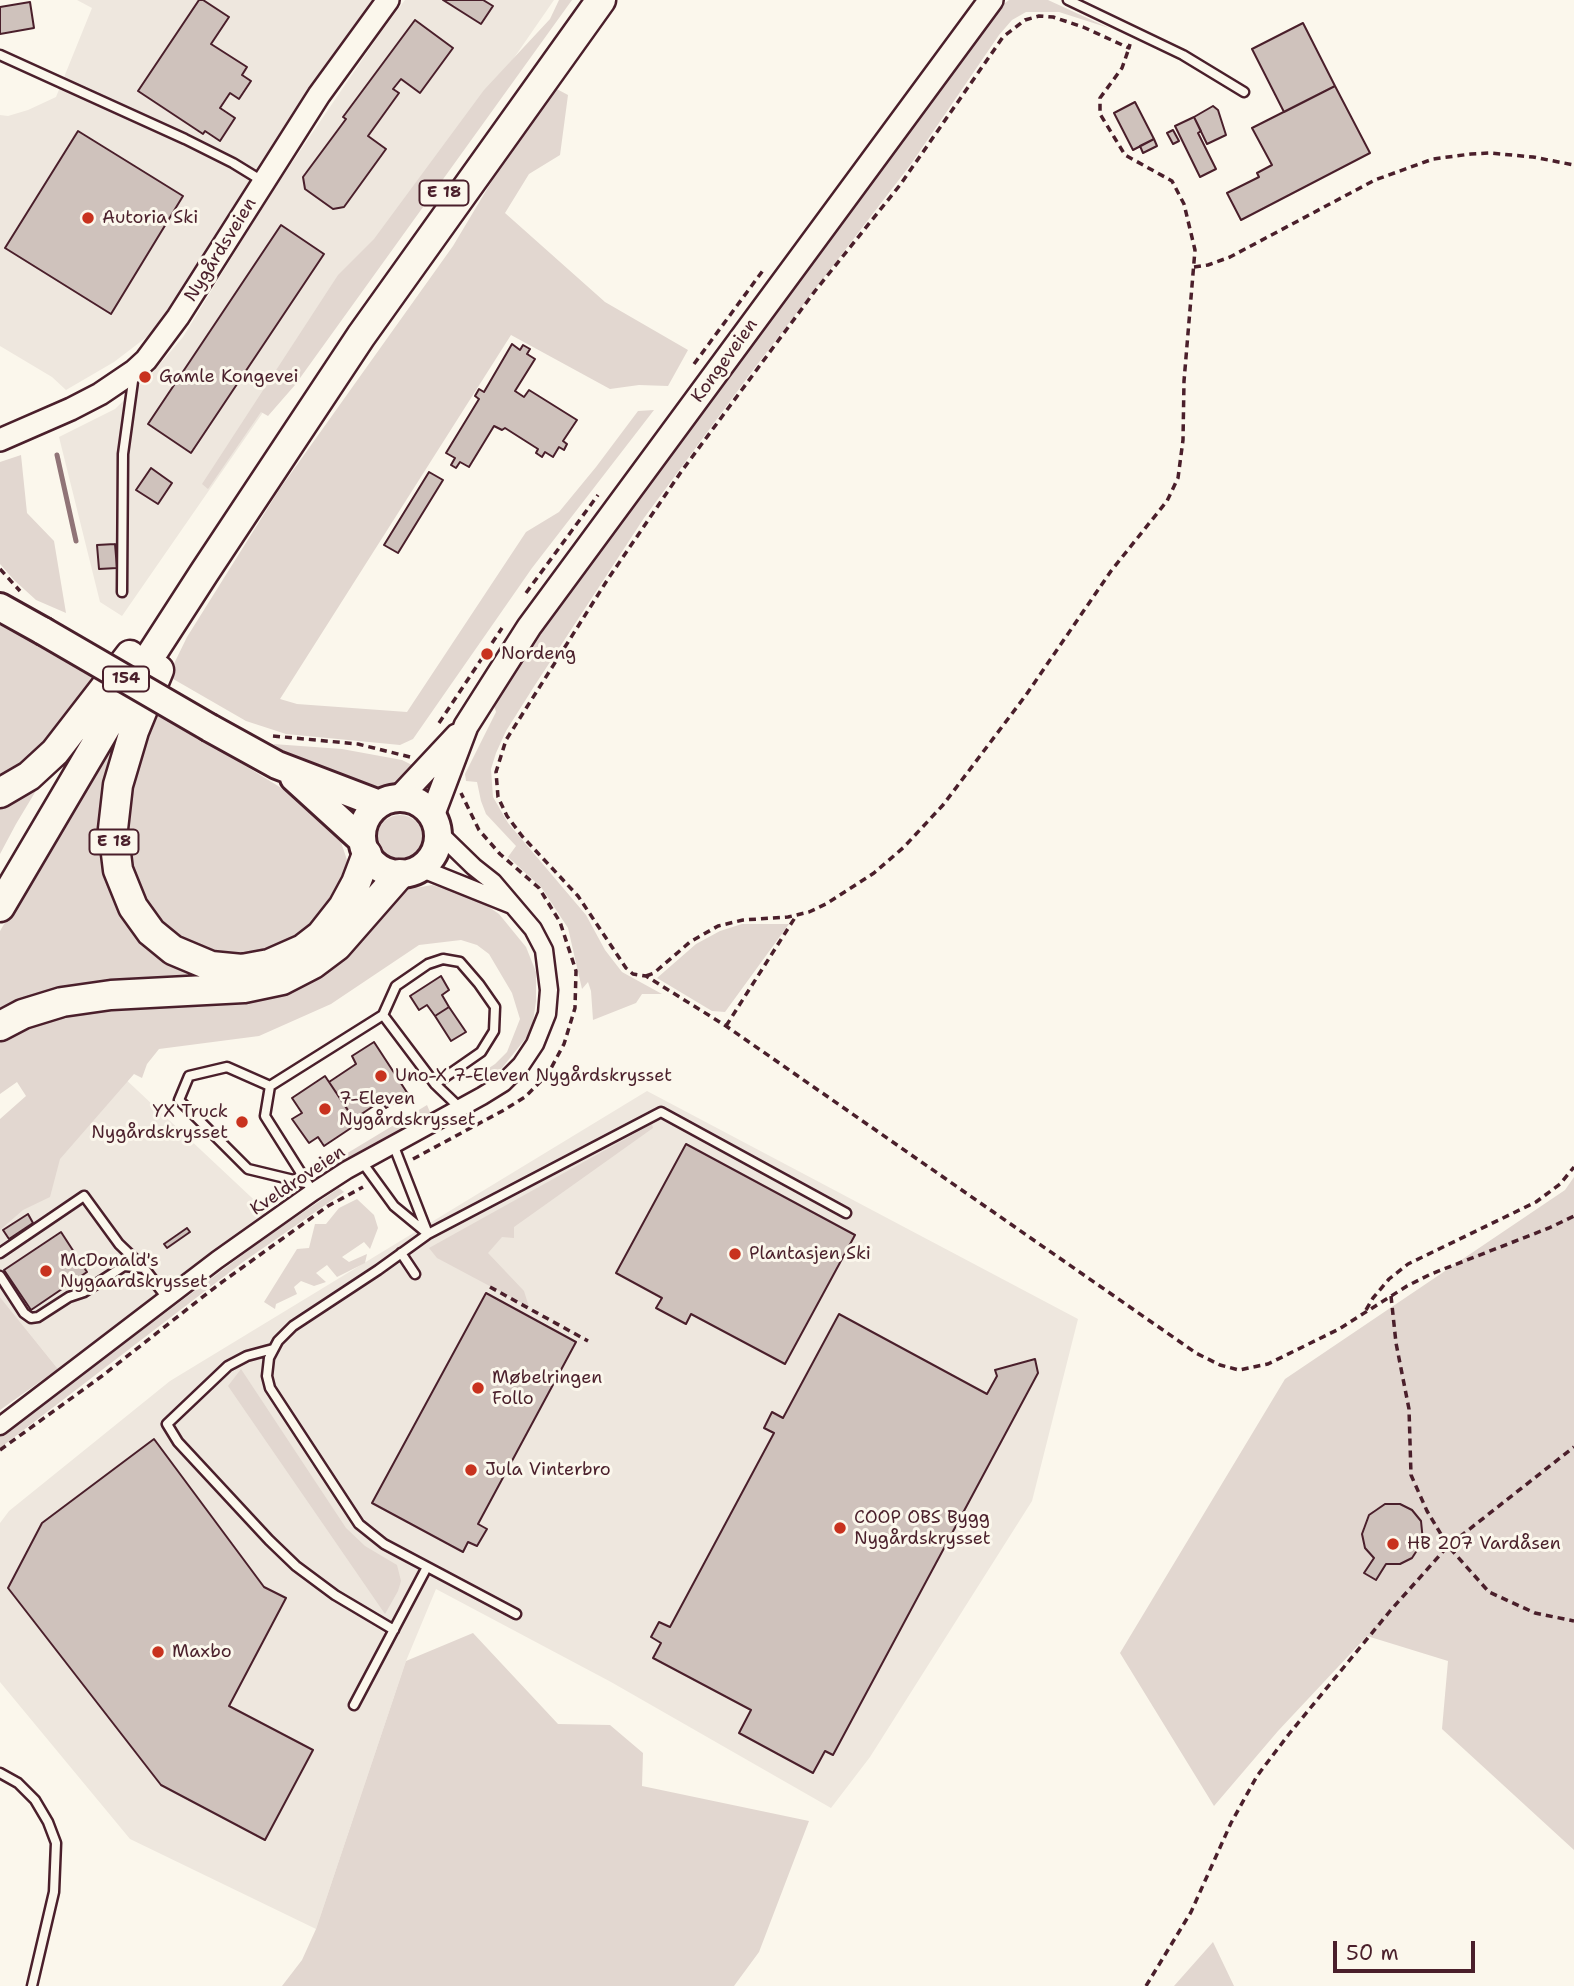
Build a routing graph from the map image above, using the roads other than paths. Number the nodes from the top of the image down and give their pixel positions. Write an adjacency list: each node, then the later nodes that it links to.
1 (388, 0): 8 (street, Nygårdsveien)
2 (584, 0): 14 (highway, E 18)
3 (601, 0): 11 (highway, E 18)
4 (991, 0): 16 (main road, Kongeveien)
5 (1068, 0): 7 (lane)
6 (0, 55): 8 (lane)
7 (1244, 92)
8 (264, 182): 9 (street, Nygårdsveien)
9 (134, 371): 10 (street, Nygårdsveien); 12 (lane)
10 (0, 440)
11 (257, 493): 20 (highway, E 18); 24 (highway, E 18)
12 (122, 592)
13 (0, 607): 15 (main road, 154, bridge)
14 (153, 625): 17 (highway, E 18); 22 (highway, E 18)
15 (277, 765): 18 (main road, 154); 20 (main road, 154)
16 (437, 774): 18 (main road, Kongeveien); 19 (main road, Kongeveien)
17 (0, 793)
18 (389, 801): 19 (main road, 154); 20 (main road)
19 (435, 824): 21 (main road); 23 (street, Kveldroveien)
20 (364, 847): 21 (main road, 154)
21 (410, 871): 23 (street); 26 (highway)
22 (0, 881)
23 (514, 905): 29 (street, Kveldroveien)
24 (0, 907)
25 (383, 1015): 27 (lane); 27 (lane); 28 (lane)
26 (0, 1026)
27 (435, 1084): 29 (lane)
28 (270, 1086): 32 (lane); 32 (lane)
29 (460, 1108): 30 (street, Kveldroveien)
30 (393, 1144): 31 (street, Kveldroveien); 34 (lane)
31 (362, 1161): 32 (street, Kveldroveien); 34 (lane)
32 (309, 1187): 40 (street, Kveldroveien)
33 (846, 1213): 34 (lane)
34 (428, 1234): 36 (lane)
35 (0, 1252): 37 (lane)
36 (401, 1253): 38 (lane); 41 (lane)
37 (144, 1268): 39 (lane); 40 (lane)
38 (415, 1274)
39 (0, 1276)
40 (167, 1298): 42 (street, Kveldroveien)
41 (273, 1349): 43 (lane); 45 (lane)
42 (0, 1426)
43 (427, 1567): 44 (lane); 45 (lane)
44 (516, 1614)
45 (394, 1630): 46 (lane)
46 (354, 1705)
47 (0, 1773): 48 (lane)
48 (32, 1986)

